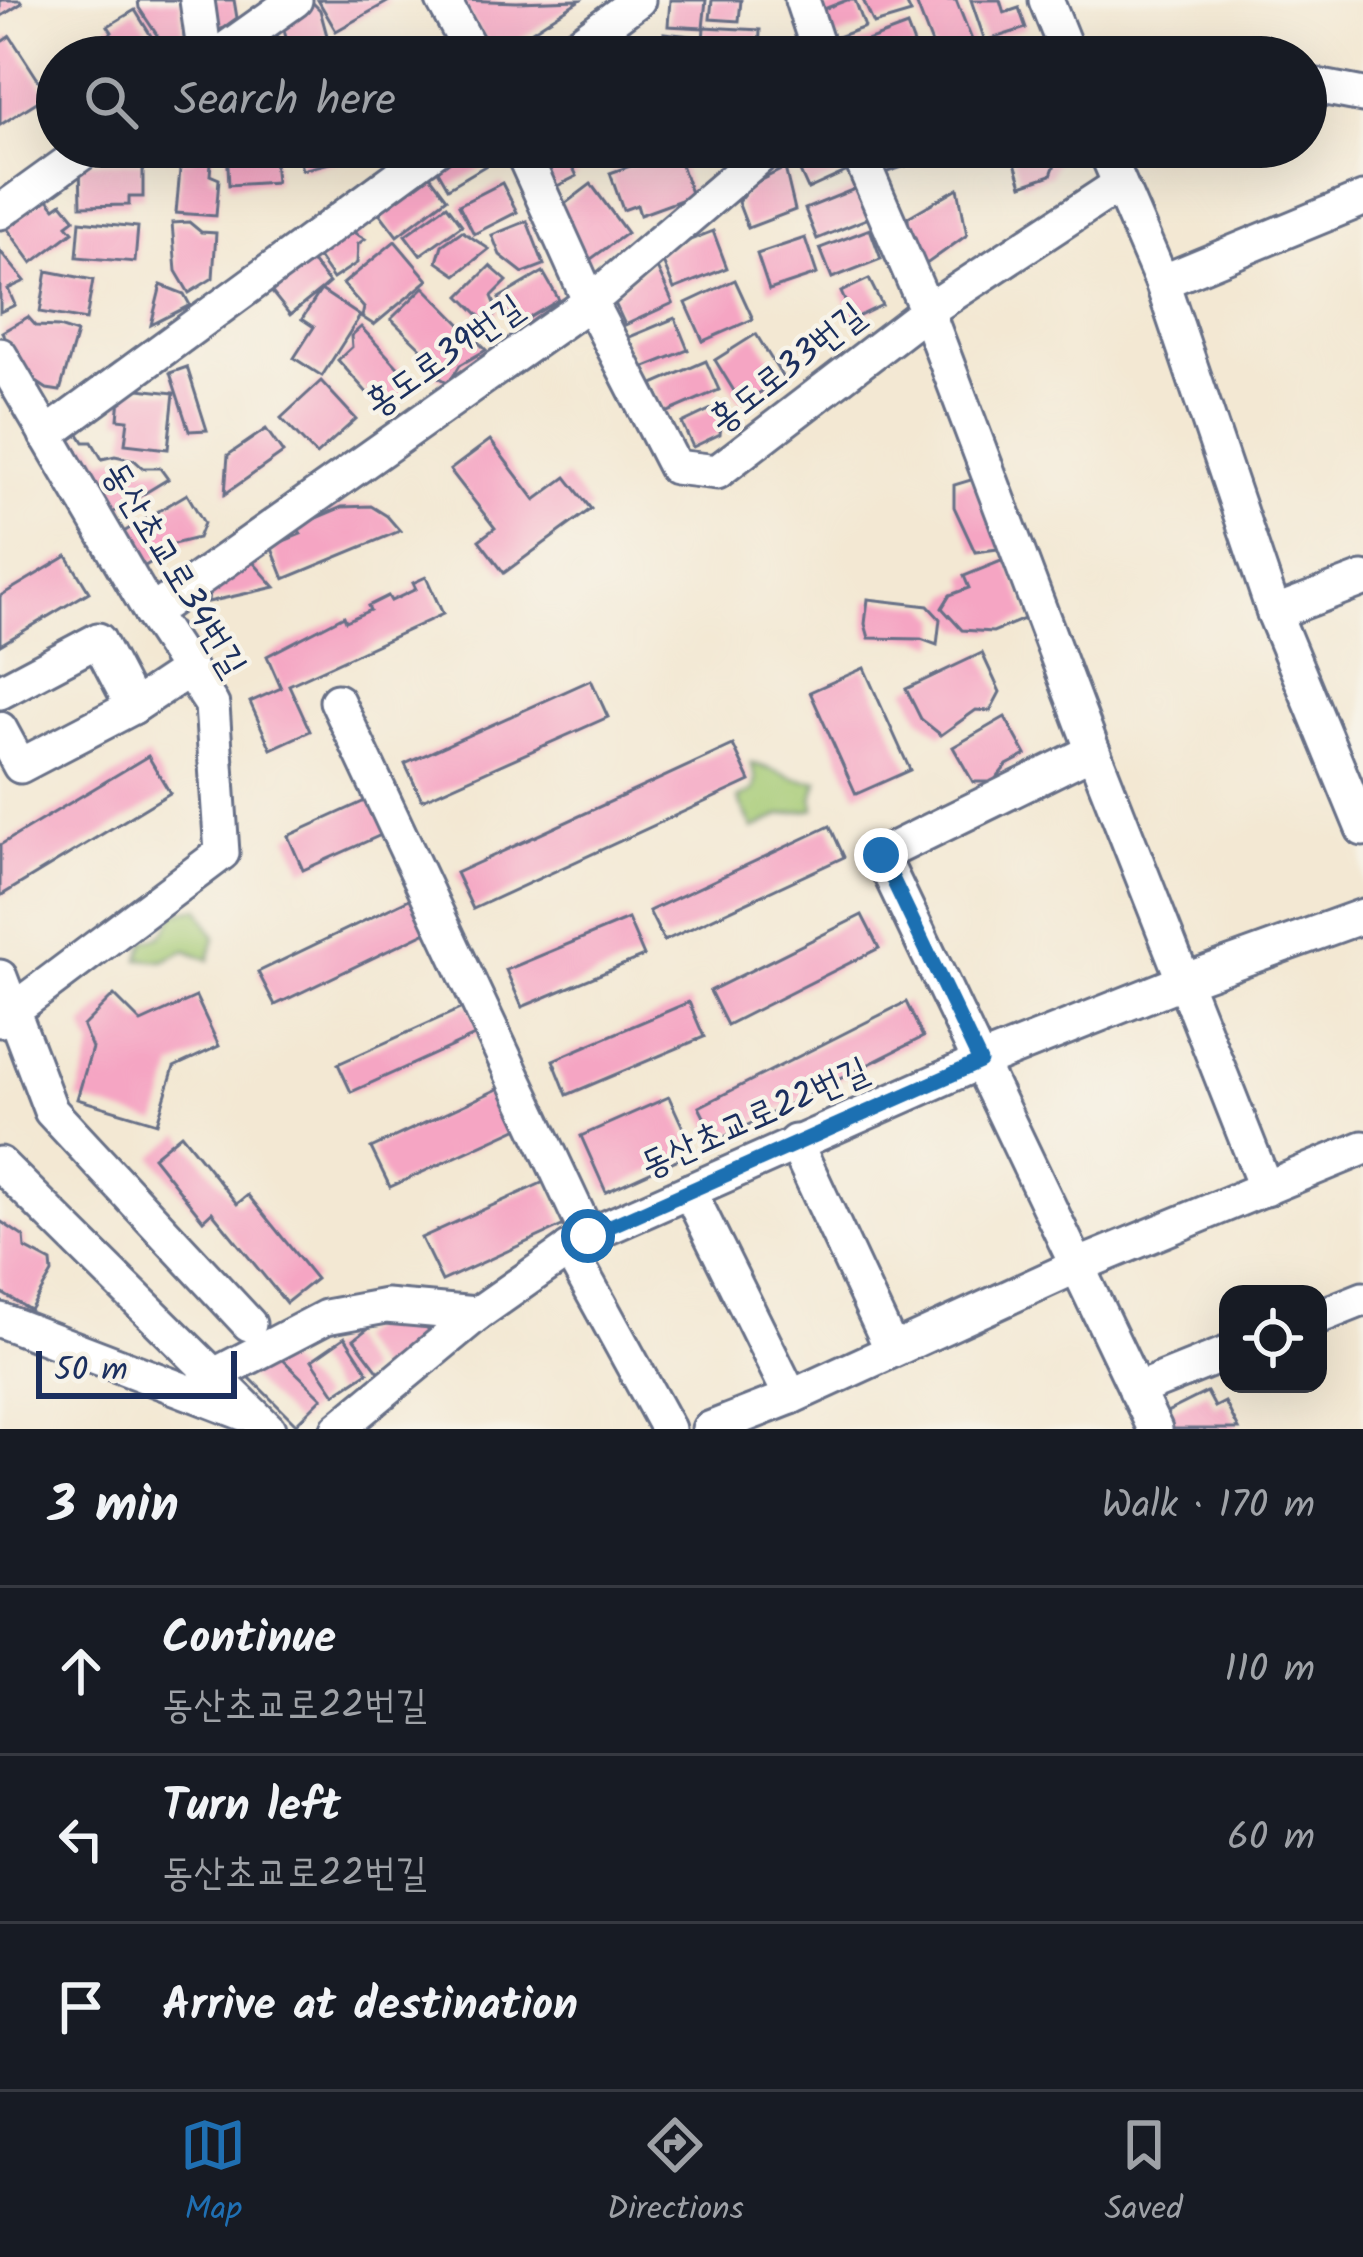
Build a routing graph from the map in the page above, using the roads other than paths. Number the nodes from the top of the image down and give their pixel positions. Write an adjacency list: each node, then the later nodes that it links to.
1 (197, 0): 7 (street)
2 (295, 0): 8 (street)
3 (443, 0): 9 (street)
4 (638, 0): 10 (street)
5 (802, 0): 11 (street)
6 (1046, 0): 12 (street)
7 (202, 36)
8 (244, 36)
9 (463, 36)
10 (589, 36)
11 (814, 36)
12 (1061, 36)
13 (1327, 88): 14 (street)
14 (1363, 95)
15 (61, 168): 23 (street)
16 (410, 168): 28 (street)
17 (529, 168): 25 (street, 홍도로33번길)
18 (746, 168): 25 (street, 홍도로39번길)
19 (865, 168): 26 (street)
20 (1111, 168): 21 (street)
21 (1117, 186): 24 (street); 26 (street, 홍도로33번길)
22 (1363, 199): 24 (street)
23 (0, 212)
24 (1162, 282): 31 (street)
25 (590, 302): 26 (street, 홍도로33번길); 30 (street, 홍도로39번길)
26 (927, 311): 37 (street)
27 (0, 355): 28 (street, 동산초교로34번길)
28 (46, 435): 30 (street, 동산초교로34번길)
29 (1363, 578): 31 (street)
30 (151, 613): 32 (street, 동산초교로34번길)
31 (1274, 613): 39 (street)
32 (190, 669): 35 (street); 43 (street, 동산초교로34번길)
33 (0, 692): 35 (street)
34 (337, 701): 50 (street)
35 (134, 707): 38 (street)
36 (0, 729): 38 (street)
37 (1093, 751): 42 (street); 44 (street)
38 (10, 772)
39 (1363, 829)
40 (1363, 916): 42 (street, 동산초교로22번길)
41 (0, 977): 43 (street)
42 (1186, 980): 44 (street, 동산초교로22번길); 48 (street)
43 (6, 1015): 56 (street)
44 (980, 1062): 45 (street, 동산초교로22번길); 51 (street)
45 (794, 1142): 49 (street, 동산초교로22번길); 57 (street)
46 (1363, 1148): 48 (street)
47 (0, 1164): 59 (street)
48 (1266, 1189): 51 (street)
49 (689, 1191): 50 (street, 동산초교로22번길); 61 (street)
50 (579, 1243): 54 (street, 동산초교로22번길); 64 (street)
51 (1077, 1265): 57 (street); 60 (street)
52 (1363, 1299): 53 (street)
53 (1327, 1313)
54 (477, 1314): 59 (street); 63 (street, 동산초교로22번길)
55 (0, 1320): 62 (street)
56 (249, 1324)
57 (892, 1350): 61 (street)
58 (1219, 1357): 60 (street)
59 (213, 1376): 62 (street)
60 (1136, 1390): 66 (street)
61 (791, 1397): 65 (street)
62 (259, 1422)
63 (338, 1429)
64 (668, 1429)
65 (710, 1429)
66 (1155, 1429)

